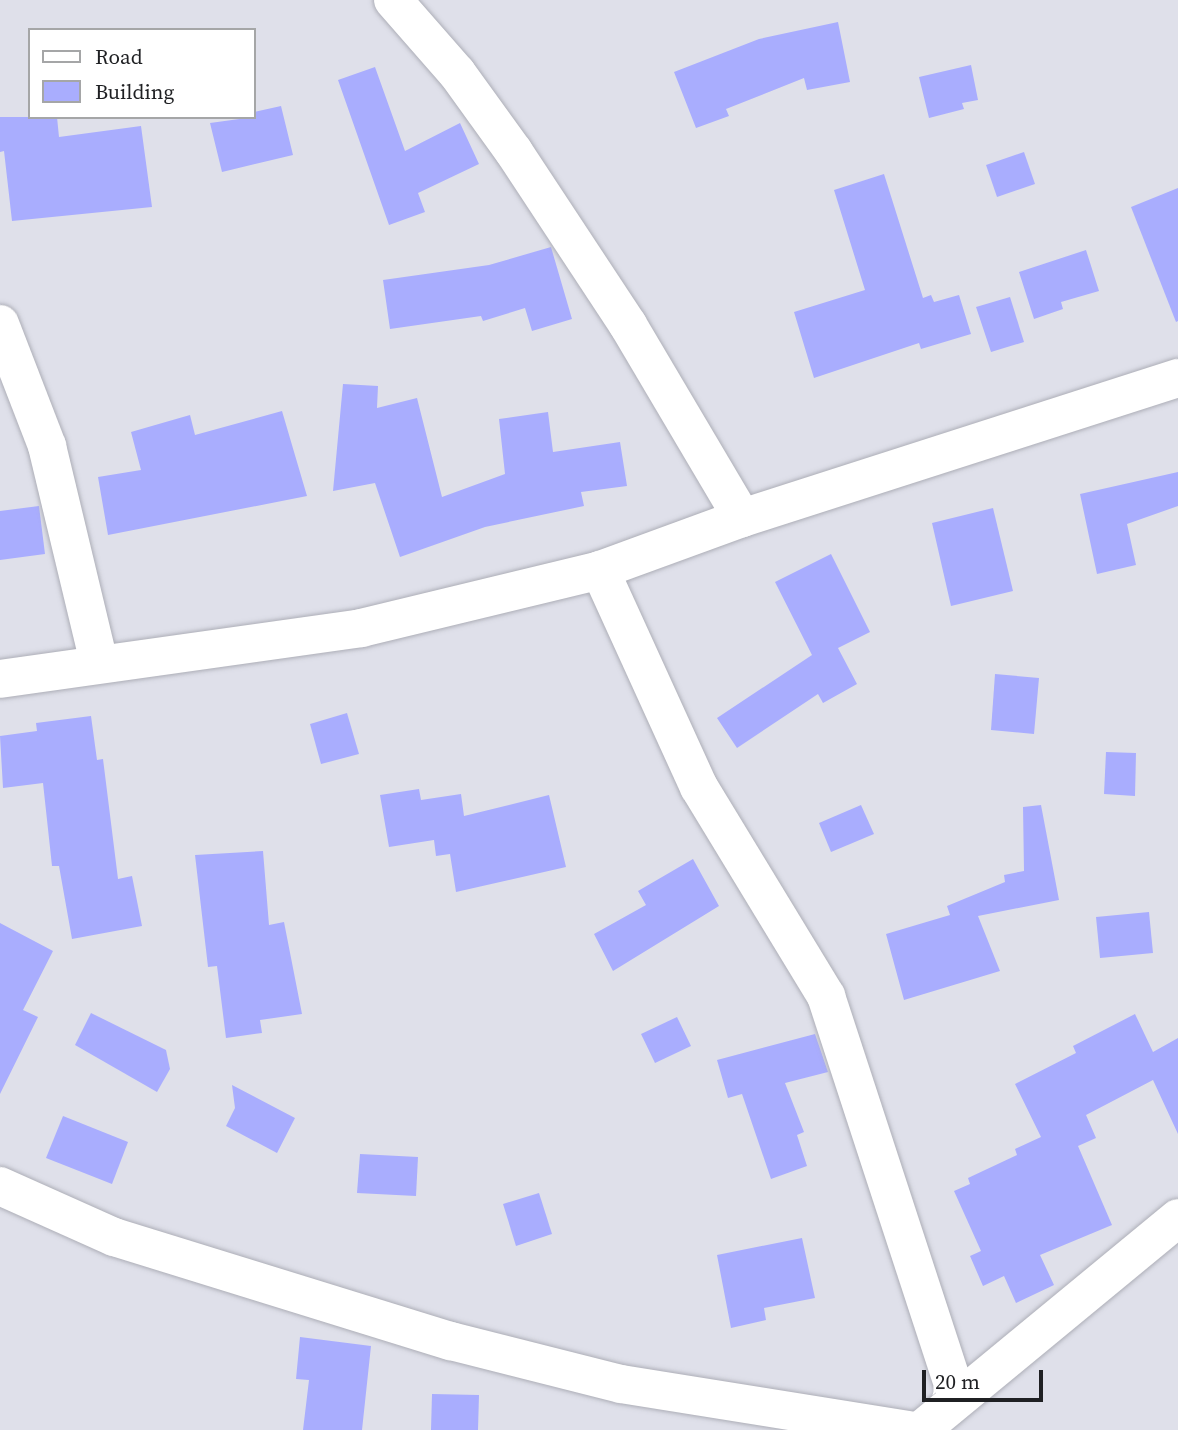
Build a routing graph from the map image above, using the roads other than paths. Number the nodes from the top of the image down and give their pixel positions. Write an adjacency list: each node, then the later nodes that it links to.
1 (393, 0): 4 (street)
2 (0, 324): 6 (street)
3 (1178, 377): 4 (street)
4 (742, 518): 5 (street)
5 (600, 570): 6 (street); 10 (street)
6 (99, 663): 7 (street)
7 (0, 680)
8 (0, 1186): 11 (street)
9 (1178, 1218): 10 (street)
10 (957, 1398): 12 (street)
11 (908, 1430)
12 (921, 1430)

